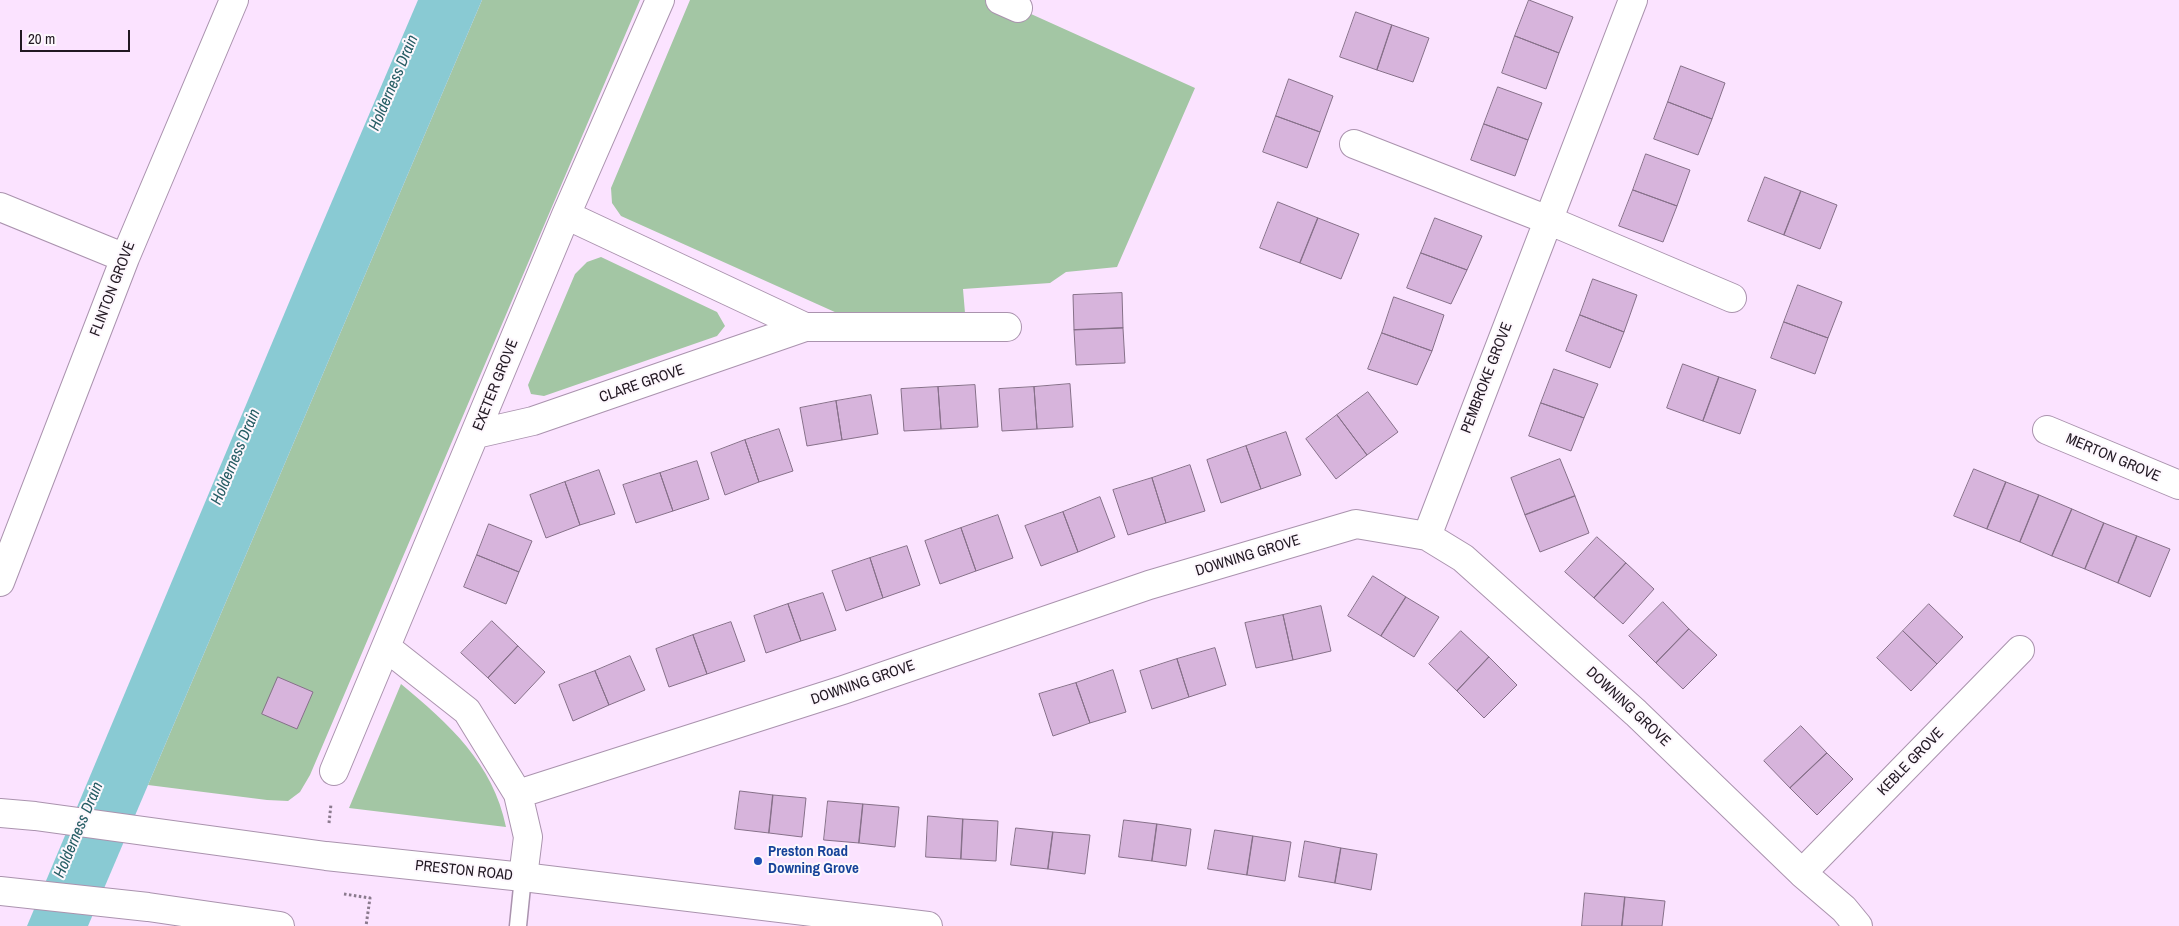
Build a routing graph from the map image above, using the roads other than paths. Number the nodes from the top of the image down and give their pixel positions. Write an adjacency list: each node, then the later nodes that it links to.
1 (234, 0): 8 (street, FLINTON GROVE)
2 (660, 0): 6 (street, EXETER GROVE)
3 (1628, 1): 7 (street, PEMBROKE GROVE)
4 (1354, 144): 7 (street)
5 (0, 207): 8 (street)
6 (566, 215): 10 (street, CLARE GROVE); 13 (street, EXETER GROVE)
7 (1548, 220): 9 (street); 15 (street, PEMBROKE GROVE)
8 (125, 258): 16 (street, FLINTON GROVE)
9 (1732, 298)
10 (805, 327): 11 (street, CLARE GROVE); 13 (street, CLARE GROVE)
11 (1007, 327)
12 (2047, 430): 14 (street, MERTON GROVE)
13 (476, 434): 17 (street, EXETER GROVE)
14 (2179, 485)
15 (1427, 536): 20 (street, DOWNING GROVE); 22 (street, DOWNING GROVE)
16 (0, 582)
17 (386, 648): 19 (street, EXETER GROVE); 20 (street)
18 (2020, 650): 22 (street, KEBLE GROVE)
19 (334, 771)
20 (518, 794): 23 (street)
21 (0, 813): 23 (street, PRESTON ROAD)
22 (1802, 873): 28 (street, DOWNING GROVE)
23 (523, 877): 26 (lane); 27 (street, PRESTON ROAD)
24 (3, 891): 25 (street)
25 (265, 925)
26 (518, 926)
27 (928, 926)
28 (1858, 926)

